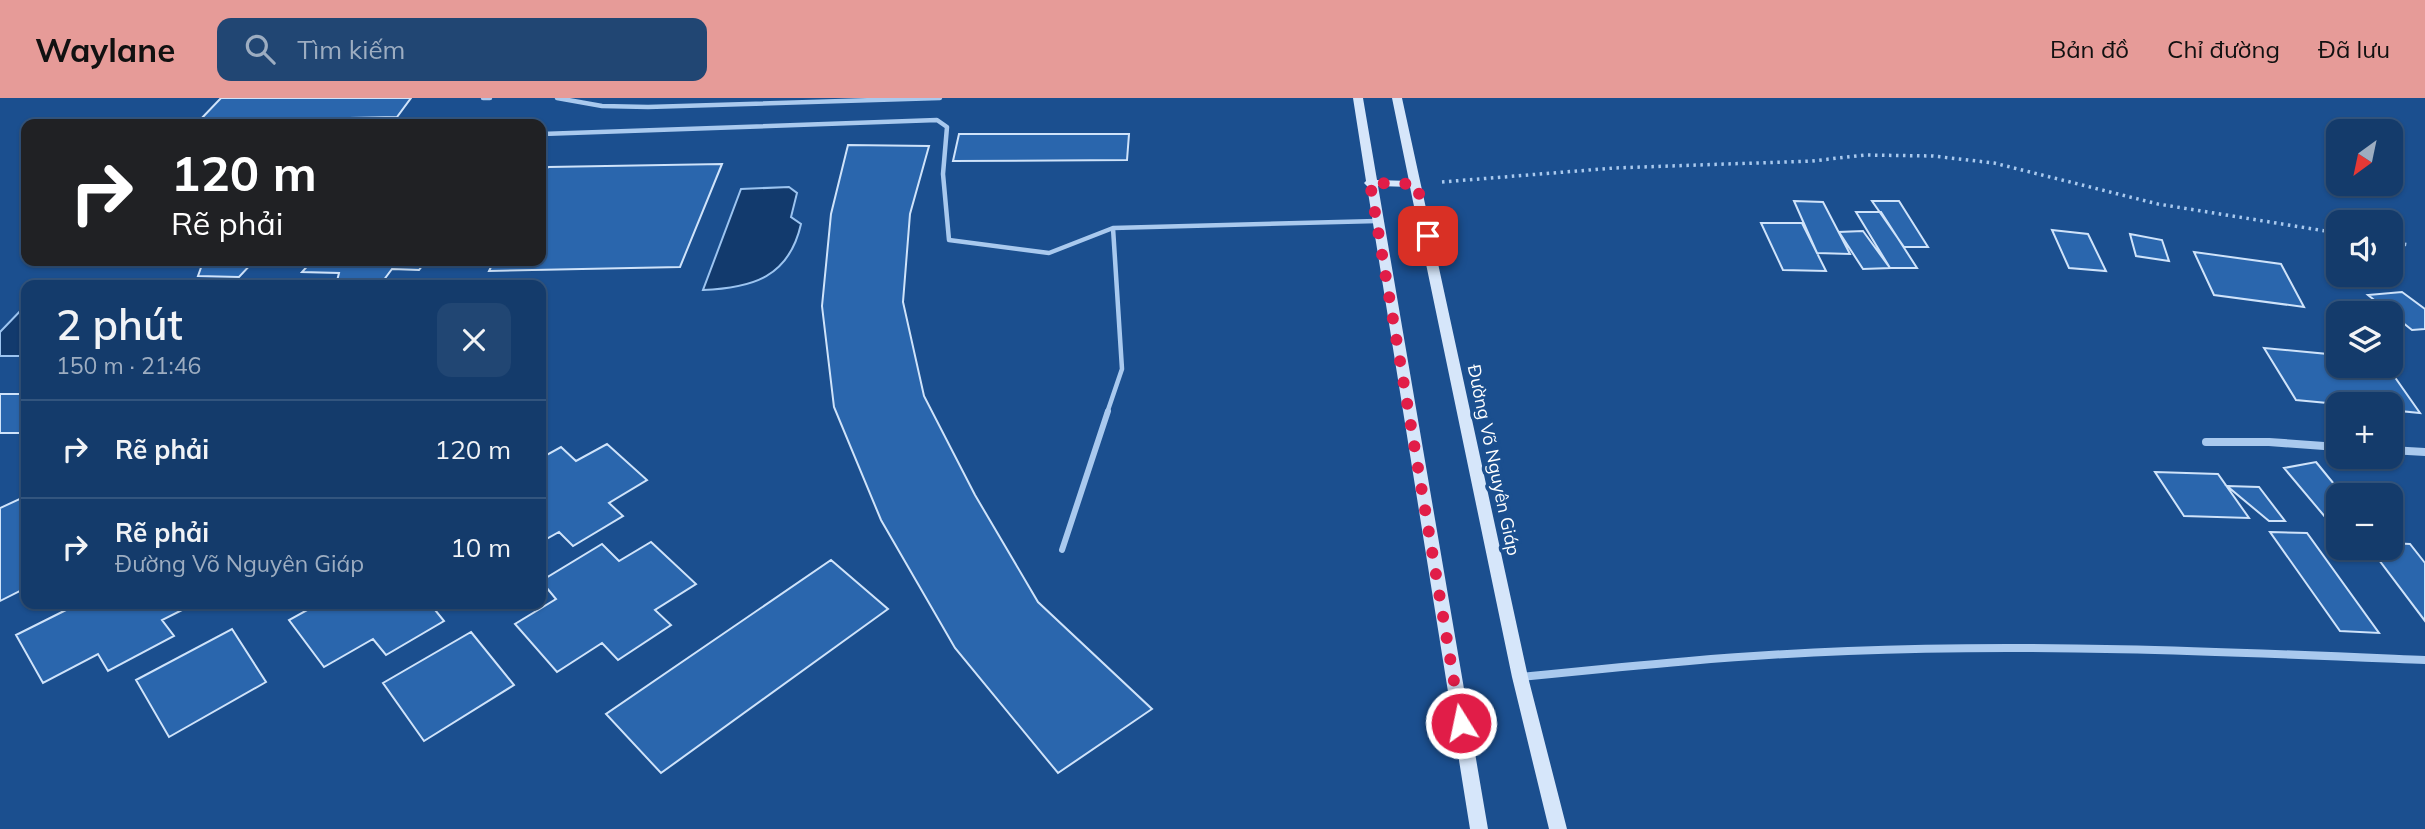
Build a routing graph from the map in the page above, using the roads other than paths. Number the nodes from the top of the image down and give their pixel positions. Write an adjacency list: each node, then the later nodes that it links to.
1 (483, 98): 2 (lane)
2 (490, 98)
3 (557, 98): 7 (lane)
4 (940, 98): 7 (lane)
5 (1358, 98): 9 (main road)
6 (1397, 98): 10 (main road, Đường Võ Nguyên Giáp)
7 (807, 101)
8 (546, 134): 12 (lane)
9 (1370, 183): 10 (main road); 11 (main road)
10 (1417, 184): 19 (main road, Đường Võ Nguyên Giáp)
11 (1377, 221): 12 (lane); 20 (main road)
12 (1113, 228): 17 (lane)
13 (2206, 442): 14 (street)
14 (2326, 446)
15 (2403, 451): 16 (street)
16 (2425, 452)
17 (1062, 550)
18 (2425, 660): 19 (street)
19 (1520, 677): 21 (main road, Đường Võ Nguyên Giáp)
20 (1479, 829)
21 (1558, 829)

